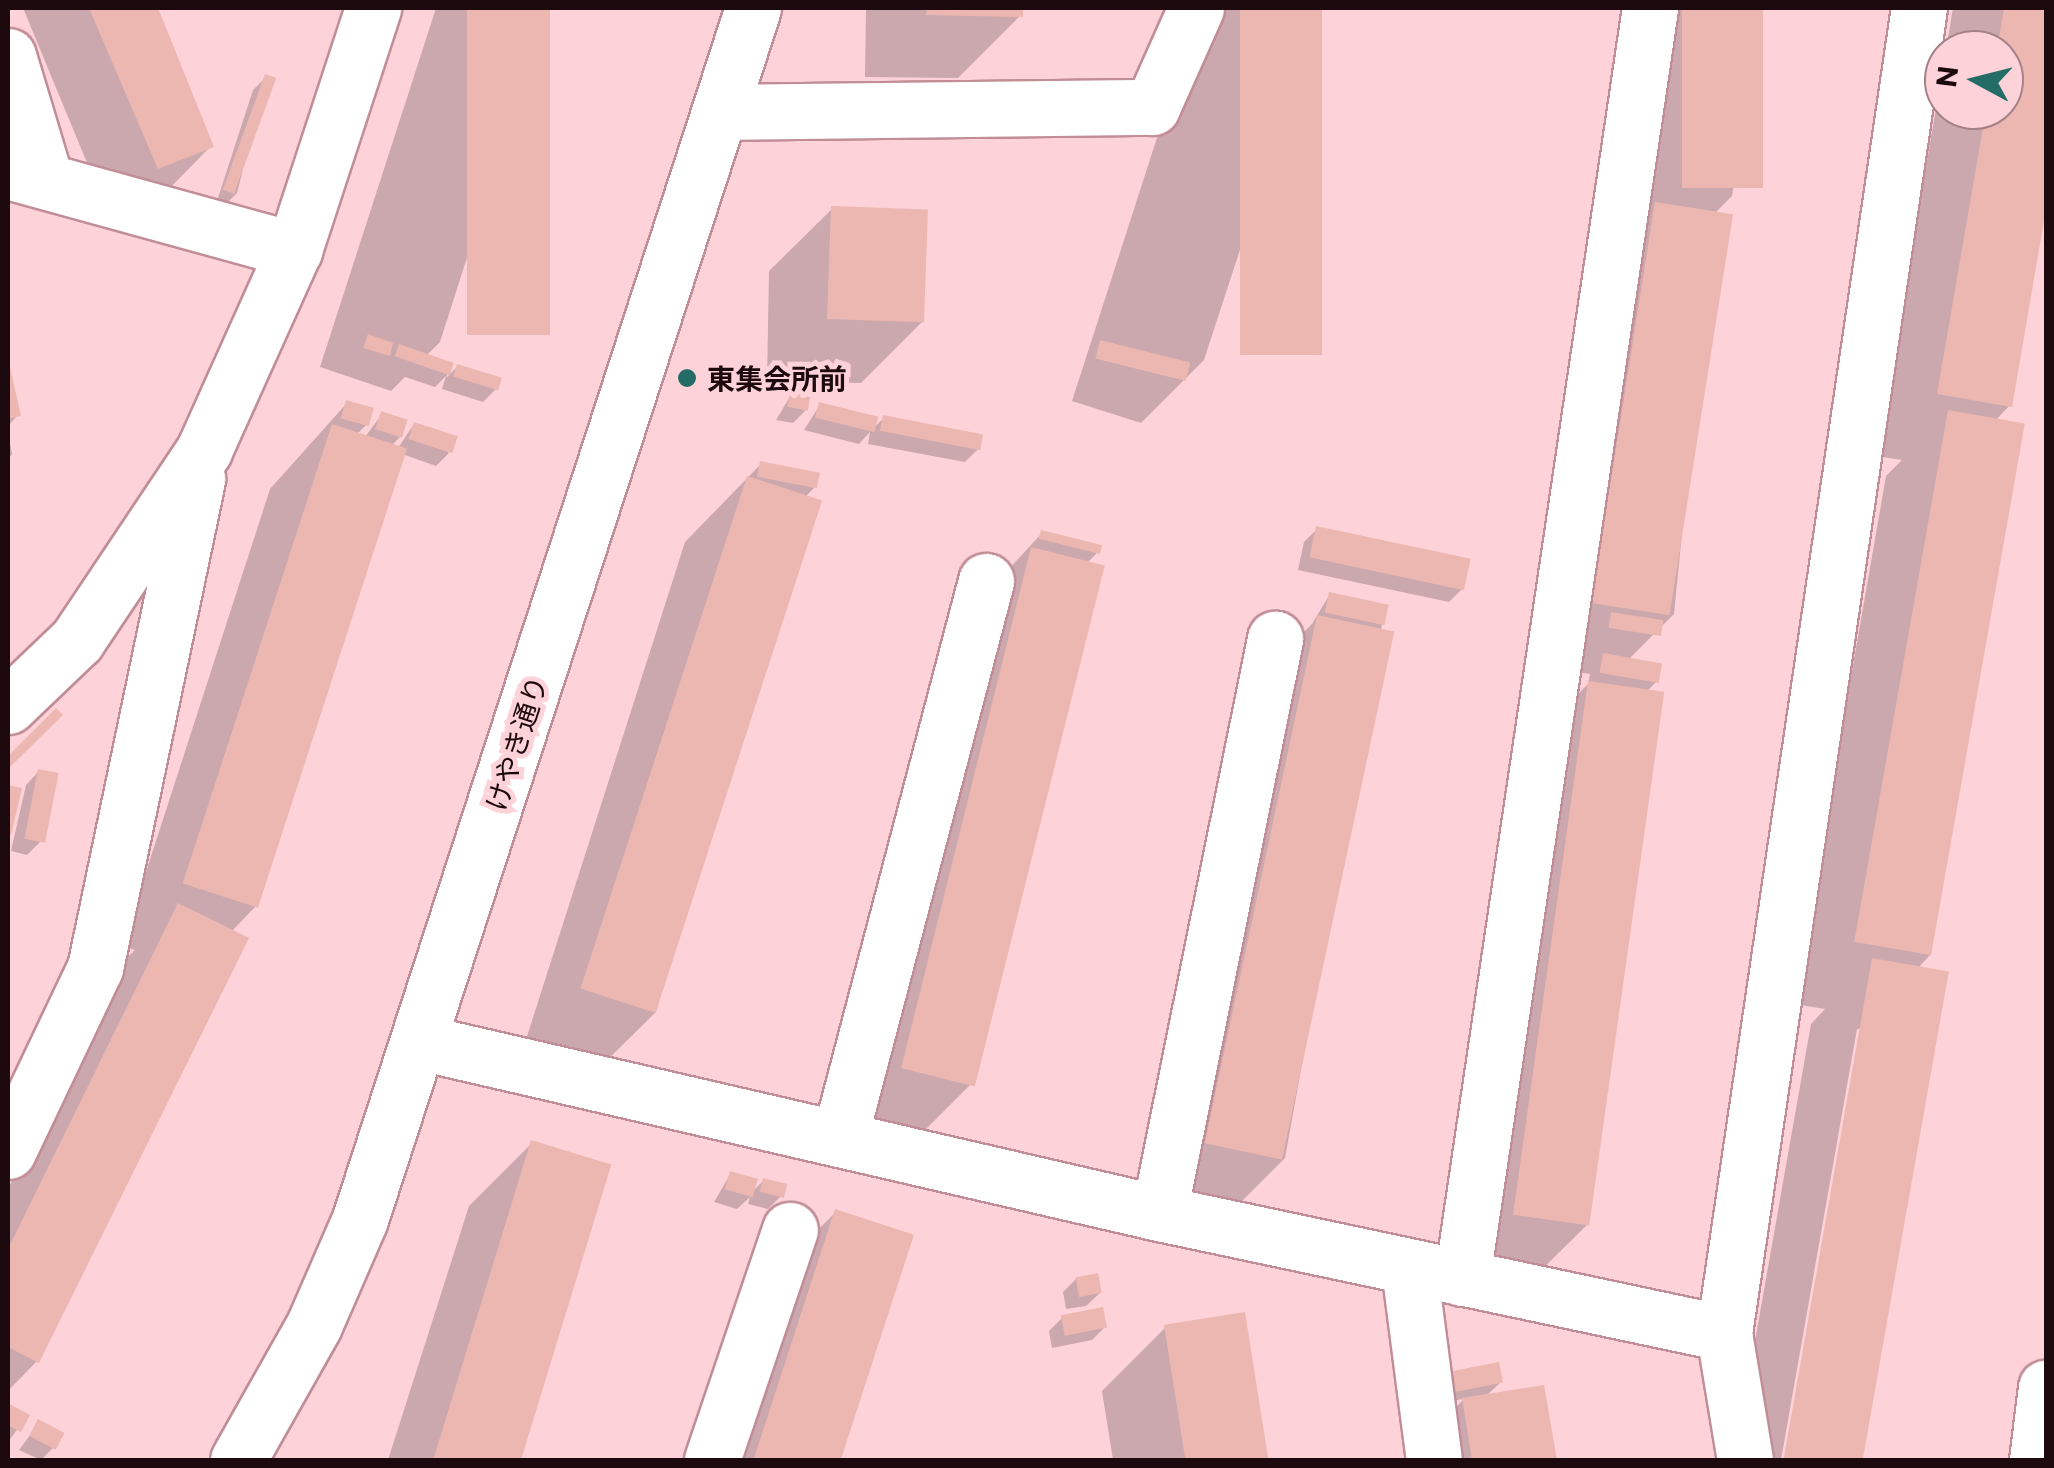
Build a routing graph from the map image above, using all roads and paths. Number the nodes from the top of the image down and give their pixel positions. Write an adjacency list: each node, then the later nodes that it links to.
1 (372, 8): 9 (street)
2 (753, 8): 7 (street, けやき通り)
3 (1196, 8): 7 (street)
4 (1650, 8): 20 (street)
5 (1919, 8): 21 (street)
6 (8, 56): 8 (street)
7 (721, 112): 14 (street, けやき通り)
8 (26, 174): 9 (street)
9 (294, 250): 10 (street)
10 (204, 450): 13 (street); 16 (street)
11 (986, 581): 15 (street)
12 (1274, 639): 17 (street)
13 (8, 706)
14 (420, 1042): 15 (street); 23 (street, けやき通り)
15 (840, 1136): 17 (street)
16 (8, 1151)
17 (1158, 1213): 19 (street)
18 (790, 1230): 24 (street)
19 (1409, 1268): 20 (street); 25 (street)
20 (1462, 1278): 21 (street)
21 (1724, 1334): 26 (street)
22 (2046, 1388): 27 (street)
23 (238, 1460)
24 (712, 1460)
25 (1434, 1460)
26 (1745, 1460)
27 (2037, 1460)

